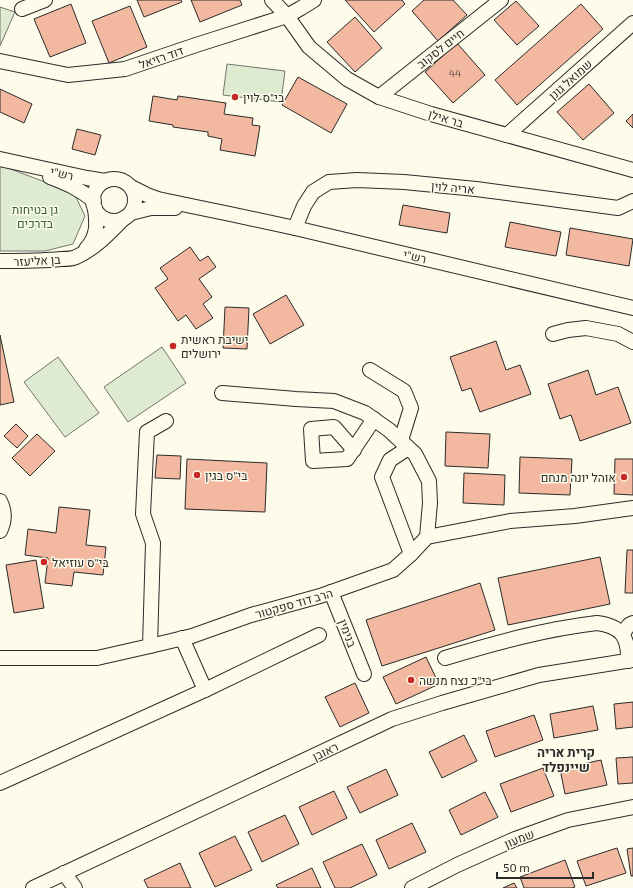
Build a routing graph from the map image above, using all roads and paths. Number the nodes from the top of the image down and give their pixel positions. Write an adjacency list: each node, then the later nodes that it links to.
1 (45, 0): 5 (street)
2 (272, 0): 6 (street, בר אילן)
3 (314, 0): 6 (street, דוד רזיאל)
4 (501, 0): 9 (street, חיים לסקוב)
5 (22, 9)
6 (287, 16): 8 (street, דוד רזיאל); 9 (street, בר אילן)
7 (633, 23): 10 (street, שמואל גונן)
8 (0, 61)
9 (379, 97): 10 (street, בר אילן)
10 (507, 135): 13 (street, בר אילן)
11 (0, 158): 12 (street, רש"י)
12 (18, 163): 14 (street, רש"י); 17 (street, רש"י)
13 (633, 170)
14 (106, 181): 15 (street); 17 (street)
15 (131, 187): 18 (street, רש"י); 19 (street)
16 (633, 201): 20 (street, אריה לוין)
17 (94, 204): 19 (street); 21 (street, בן אליעזר)
18 (196, 207): 19 (street, רש"י); 20 (street, רש"י)
19 (127, 215): 21 (street, בן אליעזר)
20 (295, 228): 23 (street, רש"י)
21 (75, 258): 22 (street, בן אליעזר)
22 (0, 261)
23 (633, 308)
24 (553, 334): 25 (street)
25 (633, 342)
26 (370, 370): 30 (street)
27 (222, 393): 28 (street)
28 (374, 420): 30 (street); 31 (street)
29 (166, 421): 42 (street)
30 (405, 444): 35 (street); 36 (street)
31 (354, 450)
32 (0, 501): 34 (street)
33 (633, 508): 35 (street)
34 (0, 531)
35 (427, 537): 36 (street, הרב דוד ספקטור)
36 (412, 554): 37 (street, הרב דוד ספקטור)
37 (331, 592): 41 (street, הרב דוד ספקטור); 46 (street, בנימין)
38 (633, 623): 39 (street)
39 (623, 634): 44 (street); 45 (street)
40 (319, 635): 47 (street)
41 (182, 638): 42 (street, הרב דוד ספקטור); 47 (street)
42 (150, 646): 43 (street, הרב דוד ספקטור)
43 (0, 658)
44 (445, 658)
45 (630, 660): 50 (street, ראובן)
46 (364, 674)
47 (205, 690): 48 (street)
48 (0, 783)
49 (633, 807): 53 (street, שמעון)
50 (64, 873): 51 (street, ראובן); 52 (street)
51 (33, 888)
52 (75, 888)
53 (412, 888)

